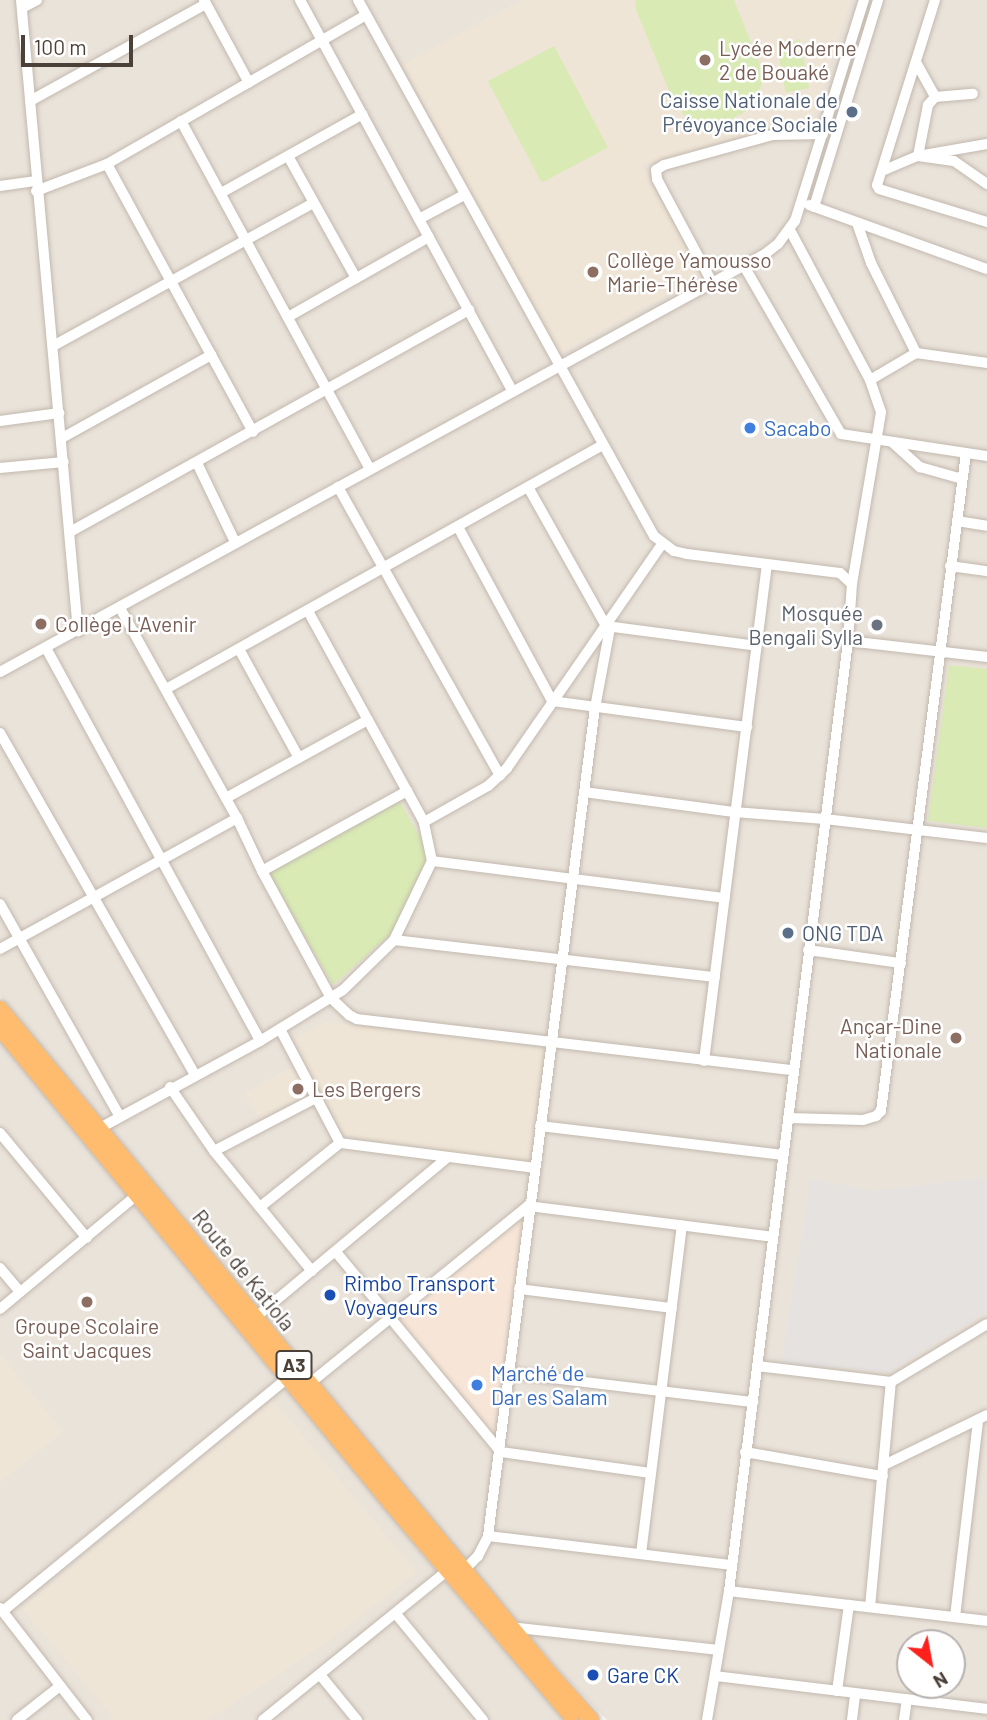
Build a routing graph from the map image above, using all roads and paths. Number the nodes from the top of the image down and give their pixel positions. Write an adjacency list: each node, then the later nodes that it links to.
1 (37, 0): 8 (street)
2 (300, 0): 10 (street)
3 (358, 0): 9 (street)
4 (864, 0): 18 (street)
5 (878, 0): 31 (street)
6 (935, 0): 11 (street)
7 (205, 2): 12 (street); 15 (street)
8 (21, 4): 15 (street)
9 (366, 15): 10 (street); 28 (street)
10 (322, 40): 12 (street); 16 (street)
11 (917, 64): 14 (street); 23 (street)
12 (248, 83): 17 (street)
13 (973, 94): 14 (street)
14 (935, 97): 21 (street)
15 (30, 101): 26 (street)
16 (363, 114): 20 (street); 32 (street)
17 (181, 121): 22 (street); 27 (street)
18 (822, 135): 29 (street); 42 (street)
19 (987, 144): 21 (street)
20 (288, 156): 27 (street); 30 (street)
21 (918, 156): 23 (street); 24 (street)
22 (107, 164): 26 (street); 41 (street)
23 (882, 171): 33 (street)
24 (987, 184)
25 (0, 186): 26 (street)
26 (36, 186): 45 (street)
27 (220, 193): 37 (street)
28 (464, 195): 32 (street); 49 (street)
29 (802, 202): 31 (street); 35 (street)
30 (313, 203): 37 (street); 40 (street)
31 (814, 207): 34 (street)
32 (419, 219): 36 (street)
33 (987, 222)
34 (857, 223): 39 (street); 46 (street)
35 (790, 230): 38 (street); 50 (street)
36 (429, 237): 40 (street); 43 (street)
37 (246, 241): 41 (street); 44 (street)
38 (744, 266): 42 (street); 57 (street)
39 (987, 269)
40 (356, 278): 44 (street)
41 (171, 281): 45 (street); 47 (street)
42 (713, 284): 49 (street)
43 (469, 310): 51 (street); 52 (street)
44 (288, 317): 51 (street)
45 (53, 346): 53 (street)
46 (916, 353): 48 (street); 50 (street)
47 (211, 355): 55 (street); 56 (street)
48 (987, 363)
49 (558, 368): 52 (street); 58 (street)
50 (870, 380): 57 (street)
51 (326, 390): 55 (street); 64 (street)
52 (513, 393): 64 (street)
53 (59, 413): 54 (street); 56 (street)
54 (0, 421)
55 (253, 432): 62 (street)
56 (62, 438): 61 (street)
57 (884, 439): 59 (street); 65 (street); 78 (street)
58 (602, 445): 67 (street); 73 (street)
59 (966, 453): 60 (street); 65 (street)
60 (987, 456)
61 (64, 462): 63 (street); 71 (street)
62 (197, 463): 71 (street); 72 (street)
63 (0, 468)
64 (370, 469): 66 (street)
65 (962, 479): 68 (street)
66 (338, 487): 72 (street); 76 (street)
67 (528, 487): 70 (street); 81 (street)
68 (957, 522): 69 (street); 75 (street)
69 (987, 526)
70 (458, 527): 76 (street); 91 (street)
71 (70, 532): 82 (street)
72 (235, 542): 79 (street)
73 (662, 544): 74 (street); 81 (street)
74 (767, 564): 78 (street); 84 (street)
75 (950, 566): 77 (street); 87 (street)
76 (381, 569): 80 (street); 97 (street)
77 (987, 571)
78 (852, 584): 83 (street)
79 (120, 608): 82 (street); 90 (street)
80 (308, 611): 86 (street); 93 (street)
81 (608, 627): 84 (street); 91 (street); 92 (street)
82 (78, 631): 85 (street)
83 (848, 641): 87 (street); 103 (street)
84 (757, 646): 94 (street)
85 (47, 648): 89 (street); 107 (street)
86 (239, 649): 90 (street); 96 (street)
87 (940, 651): 88 (street); 105 (street)
88 (987, 657)
89 (0, 672)
90 (166, 689): 100 (street)
91 (552, 701): 92 (street); 97 (street)
92 (595, 708): 94 (street); 99 (street)
93 (368, 720): 96 (street); 98 (street)
94 (747, 727): 101 (street)
95 (0, 733): 111 (street)
96 (299, 758): 100 (street)
97 (500, 776): 104 (street)
98 (407, 791): 104 (street); 109 (street)
99 (584, 792): 101 (street); 110 (street)
100 (226, 798): 102 (street)
101 (734, 813): 103 (street); 112 (street)
102 (237, 818): 107 (street); 109 (street)
103 (825, 819): 105 (street); 117 (street)
104 (424, 822): 108 (street)
105 (916, 829): 106 (street); 119 (street)
106 (987, 838)
107 (161, 861): 111 (street); 125 (street)
108 (432, 861): 110 (street); 115 (street)
109 (262, 871): 121 (street)
110 (573, 880): 112 (street); 118 (street)
111 (92, 897): 114 (street); 129 (street)
112 (725, 898): 120 (street)
113 (0, 904): 114 (street)
114 (19, 938): 116 (street); 132 (street)
115 (394, 940): 118 (street); 121 (street)
116 (0, 949)
117 (808, 950): 119 (street); 128 (street)
118 (563, 959): 120 (street); 126 (street)
119 (901, 963): 133 (street)
120 (715, 977): 127 (street)
121 (331, 998): 124 (street); 126 (street)
122 (0, 1009): 135 (highway, Route de Katiola / A3)
123 (0, 1028): 142 (highway, Route de Katiola / A3)
124 (280, 1029): 125 (street); 131 (street)
125 (260, 1041): 129 (street)
126 (553, 1043): 127 (street); 134 (street)
127 (705, 1061): 128 (street)
128 (792, 1070): 133 (street)
129 (195, 1075): 130 (street)
130 (170, 1087): 132 (street); 138 (street)
131 (316, 1098): 137 (street); 138 (street)
132 (120, 1117): 135 (street)
133 (788, 1118): 139 (street)
134 (540, 1126): 139 (street); 141 (street)
135 (100, 1128): 155 (highway, Route de Katiola / A3)
136 (0, 1133): 147 (street)
137 (340, 1143): 140 (street); 144 (street)
138 (214, 1151): 144 (street)
139 (783, 1156): 146 (street)
140 (448, 1157): 141 (street); 148 (street)
141 (534, 1168): 143 (street)
142 (138, 1195): 147 (street); 160 (highway, Route de Katiola / A3)
143 (528, 1206): 145 (street); 151 (street); 156 (street)
144 (260, 1208): 150 (street)
145 (682, 1226): 146 (street); 153 (street)
146 (773, 1237): 158 (street)
147 (86, 1238): 152 (street)
148 (336, 1252): 150 (street); 156 (street)
149 (0, 1268): 152 (street)
150 (312, 1271): 155 (street)
151 (519, 1289): 153 (street); 159 (street)
152 (20, 1292): 154 (street)
153 (672, 1308): 163 (street)
154 (0, 1309)
155 (256, 1317): 162 (highway, Route de Katiola / A3)
156 (390, 1317): 162 (street); 166 (street)
157 (987, 1324): 161 (street)
158 (757, 1366): 161 (street); 164 (street)
159 (509, 1373): 163 (street); 166 (street)
160 (289, 1377): 173 (highway, Route de Katiola / A3); 177 (street)
161 (891, 1382): 168 (street)
162 (309, 1384): 173 (highway, Route de Katiola / A3)
163 (662, 1391): 164 (street); 169 (street)
164 (752, 1402): 167 (street)
165 (983, 1418): 168 (street); 179 (street)
166 (501, 1452): 169 (street); 170 (street)
167 (744, 1452): 168 (street); 172 (street)
168 (884, 1471): 176 (street)
169 (651, 1472): 171 (street)
170 (488, 1536): 171 (street); 173 (street)
171 (641, 1554): 172 (street)
172 (732, 1565): 174 (street)
173 (456, 1570): 178 (street); 181 (highway, Route de Katiola / A3); 196 (highway, Route de Katiola / A3)
174 (729, 1591): 175 (street); 182 (street)
175 (849, 1605): 176 (street); 186 (street)
176 (870, 1607): 179 (street)
177 (1, 1609): 185 (street)
178 (396, 1614): 183 (street); 195 (street)
179 (955, 1617): 180 (street)
180 (987, 1621)
181 (510, 1627): 182 (street); 197 (highway, Route de Katiola / A3)
182 (719, 1650): 184 (street)
183 (321, 1676): 193 (street); 194 (street)
184 (715, 1676): 186 (street); 198 (street)
185 (60, 1686): 191 (street); 192 (street)
186 (837, 1691): 187 (street)
187 (855, 1694): 188 (street); 199 (street)
188 (896, 1698)
189 (907, 1699): 190 (street); 200 (street)
190 (987, 1709)
191 (17, 1720)
192 (87, 1720)
193 (263, 1720)
194 (357, 1720)
195 (483, 1720)
196 (576, 1720)
197 (591, 1720)
198 (707, 1720)
199 (852, 1720)
200 (904, 1720)

